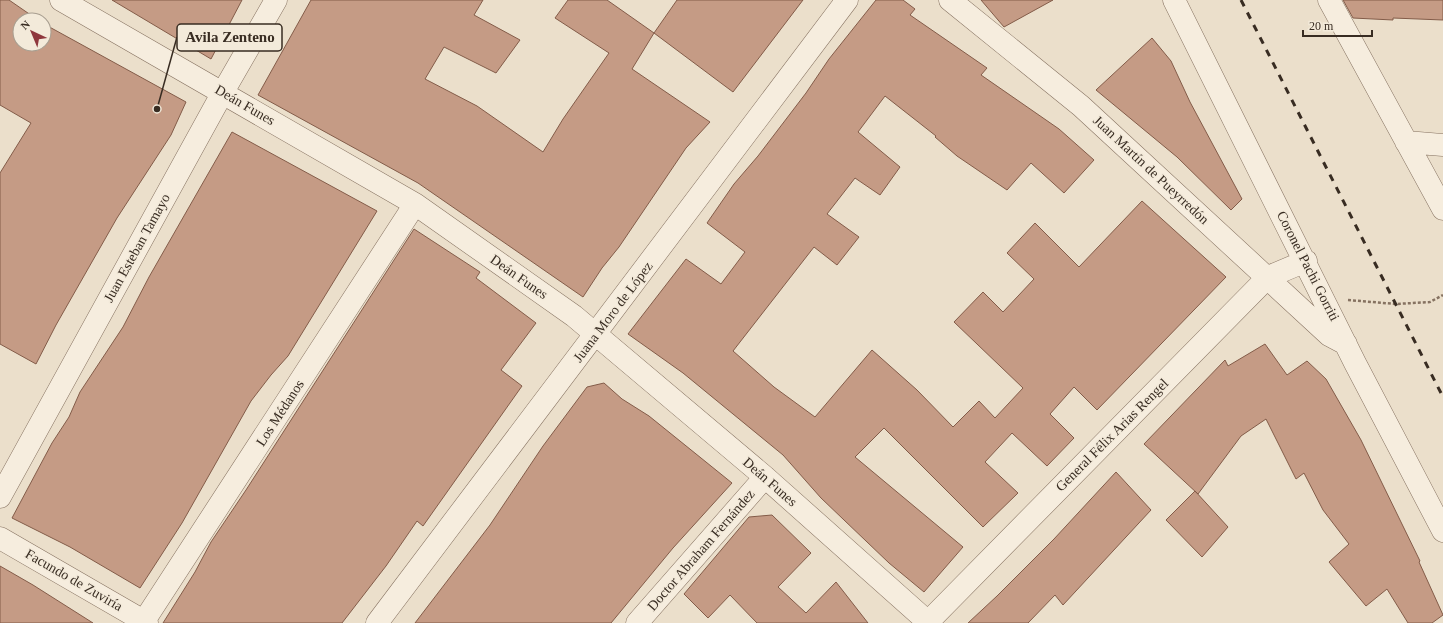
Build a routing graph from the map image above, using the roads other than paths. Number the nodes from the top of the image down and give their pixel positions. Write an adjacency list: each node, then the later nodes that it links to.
1 (61, 0): 7 (street, Deán Funes)
2 (276, 0): 7 (street, Juan Esteban Tamayo)
3 (847, 0): 14 (street, Juana Moro de López)
4 (950, 0): 13 (street, Juan Martín de Pueyrredón)
5 (1174, 0): 12 (street, Coronel Pachi Gorriti)
6 (1329, 0): 8 (street)
7 (223, 92): 10 (street, Deán Funes); 17 (street, Juan Esteban Tamayo)
8 (1406, 142): 9 (street); 11 (street)
9 (1443, 145)
10 (415, 204): 14 (street, Deán Funes); 20 (street, Los Médanos)
11 (1443, 209)
12 (1306, 261): 13 (street, General Félix Arias Rengel); 15 (street, Coronel Pachi Gorriti)
13 (1268, 277): 15 (street, Juan Martín de Pueyrredón); 23 (street, General Félix Arias Rengel)
14 (596, 334): 16 (street, Deán Funes); 21 (street, Juana Moro de López)
15 (1347, 345): 18 (street, Coronel Pachi Gorriti)
16 (765, 477): 22 (street, Doctor Abraham Fernández); 23 (street, Deán Funes)
17 (0, 497)
18 (1443, 531)
19 (0, 538): 20 (street, Facundo de Zuviría)
20 (146, 622)
21 (377, 623)
22 (637, 623)
23 (928, 623)

